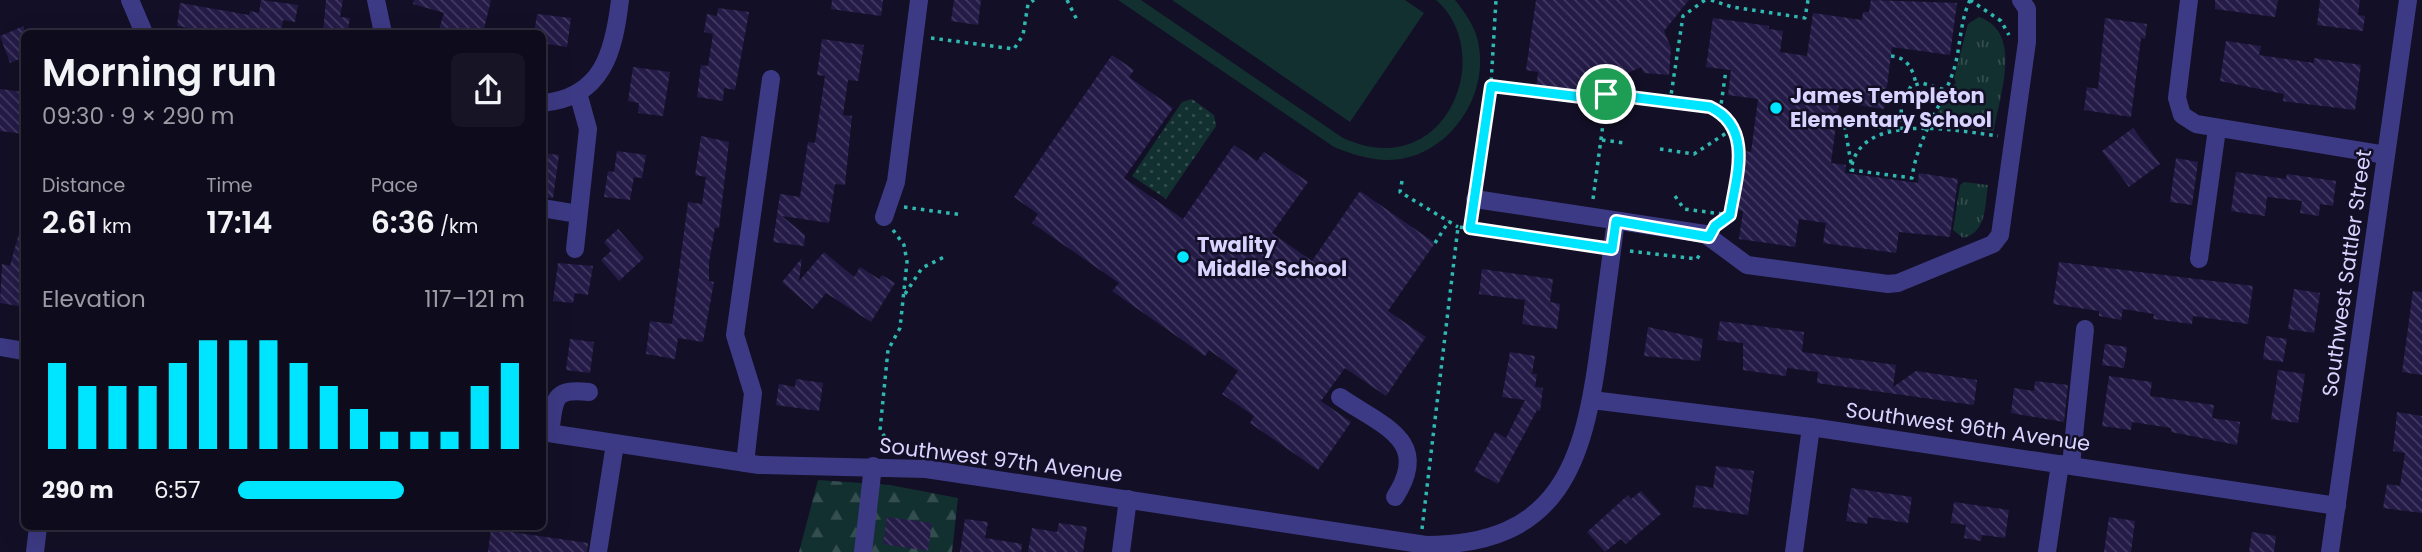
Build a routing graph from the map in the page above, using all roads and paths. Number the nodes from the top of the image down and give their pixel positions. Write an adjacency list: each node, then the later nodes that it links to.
1 (130, 0): 16 (street)
2 (376, 0): 17 (street)
3 (620, 0): 26 (street)
4 (919, 0): 18 (street)
5 (1034, 0): 18 (path)
6 (1067, 0): 15 (path)
7 (1496, 0): 24 (path)
8 (1704, 0): 28 (path)
9 (1711, 0): 10 (path)
10 (1808, 0)
11 (1970, 0): 19 (path); 25 (path)
12 (2021, 0): 57 (street)
13 (2189, 0): 34 (street)
14 (2408, 0): 41 (street, Southwest Sattler Street)
15 (1077, 20)
16 (143, 30)
17 (382, 30)
18 (915, 36): 51 (street)
19 (2012, 45)
20 (1891, 55): 23 (path)
21 (1726, 70): 30 (path)
22 (771, 79): 76 (street)
23 (1916, 84): 25 (path); 35 (path)
24 (1491, 86): 27 (path); 45 (path)
25 (1945, 90): 32 (path)
26 (578, 93): 29 (street); 48 (street)
27 (1608, 94): 28 (path); 37 (path)
28 (1670, 102): 30 (path)
29 (546, 103)
30 (1720, 112): 33 (path)
31 (2001, 124): 36 (path)
32 (1927, 127): 35 (path); 36 (path); 42 (path)
33 (1734, 128): 40 (path); 50 (path)
34 (2217, 129): 41 (street); 64 (street)
35 (1902, 130): 42 (path); 42 (path)
36 (2000, 136): 39 (path)
37 (1602, 140): 38 (path); 52 (path)
38 (1625, 143)
39 (1998, 148)
40 (1660, 149)
41 (2386, 155): 81 (street, Southwest Sattler Street)
42 (1851, 165)
43 (1402, 181): 53 (path)
44 (1675, 196): 50 (path)
45 (1475, 199): 52 (street); 56 (path)
46 (546, 209): 48 (street)
47 (926, 210): 49 (path)
48 (578, 214): 60 (street)
49 (963, 215)
50 (1730, 215): 57 (path)
51 (884, 217): 65 (path)
52 (1591, 217): 54 (street); 59 (path)
53 (1450, 221): 55 (path); 58 (path)
54 (1616, 221): 57 (street); 61 (street, Southwest 97th Avenue)
55 (1458, 227): 56 (path); 83 (path)
56 (1470, 228): 59 (path)
57 (1709, 237): 63 (path)
58 (1435, 243)
59 (1587, 245): 61 (path)
60 (575, 249)
61 (1612, 249): 71 (street, Southwest 97th Avenue)
62 (946, 256): 65 (path)
63 (1629, 259)
64 (2199, 259)
65 (903, 296): 75 (path)
66 (2085, 329): 77 (street)
67 (0, 347): 68 (street)
68 (21, 350)
69 (589, 392): 73 (street)
70 (1340, 397): 79 (street)
71 (1592, 400): 72 (street, Southwest 96th Avenue); 83 (street, Southwest 97th Avenue)
72 (1811, 427): 77 (street, Southwest 96th Avenue); 88 (street)
73 (546, 433): 74 (street, Southwest 97th Avenue)
74 (615, 444): 76 (street, Southwest 97th Avenue); 85 (street)
75 (895, 450)
76 (746, 463): 78 (street, Southwest 97th Avenue)
77 (2065, 465): 81 (street, Southwest 96th Avenue); 89 (street)
78 (873, 466): 80 (street, Southwest 97th Avenue); 86 (street)
79 (1395, 497)
80 (1128, 499): 83 (street, Southwest 97th Avenue); 87 (street)
81 (2337, 506): 90 (street, Southwest Sattler Street)
82 (38, 530): 84 (street)
83 (1413, 546)
84 (35, 552)
85 (598, 552)
86 (863, 552)
87 (1121, 552)
88 (1794, 552)
89 (2047, 552)
90 (2330, 552)

